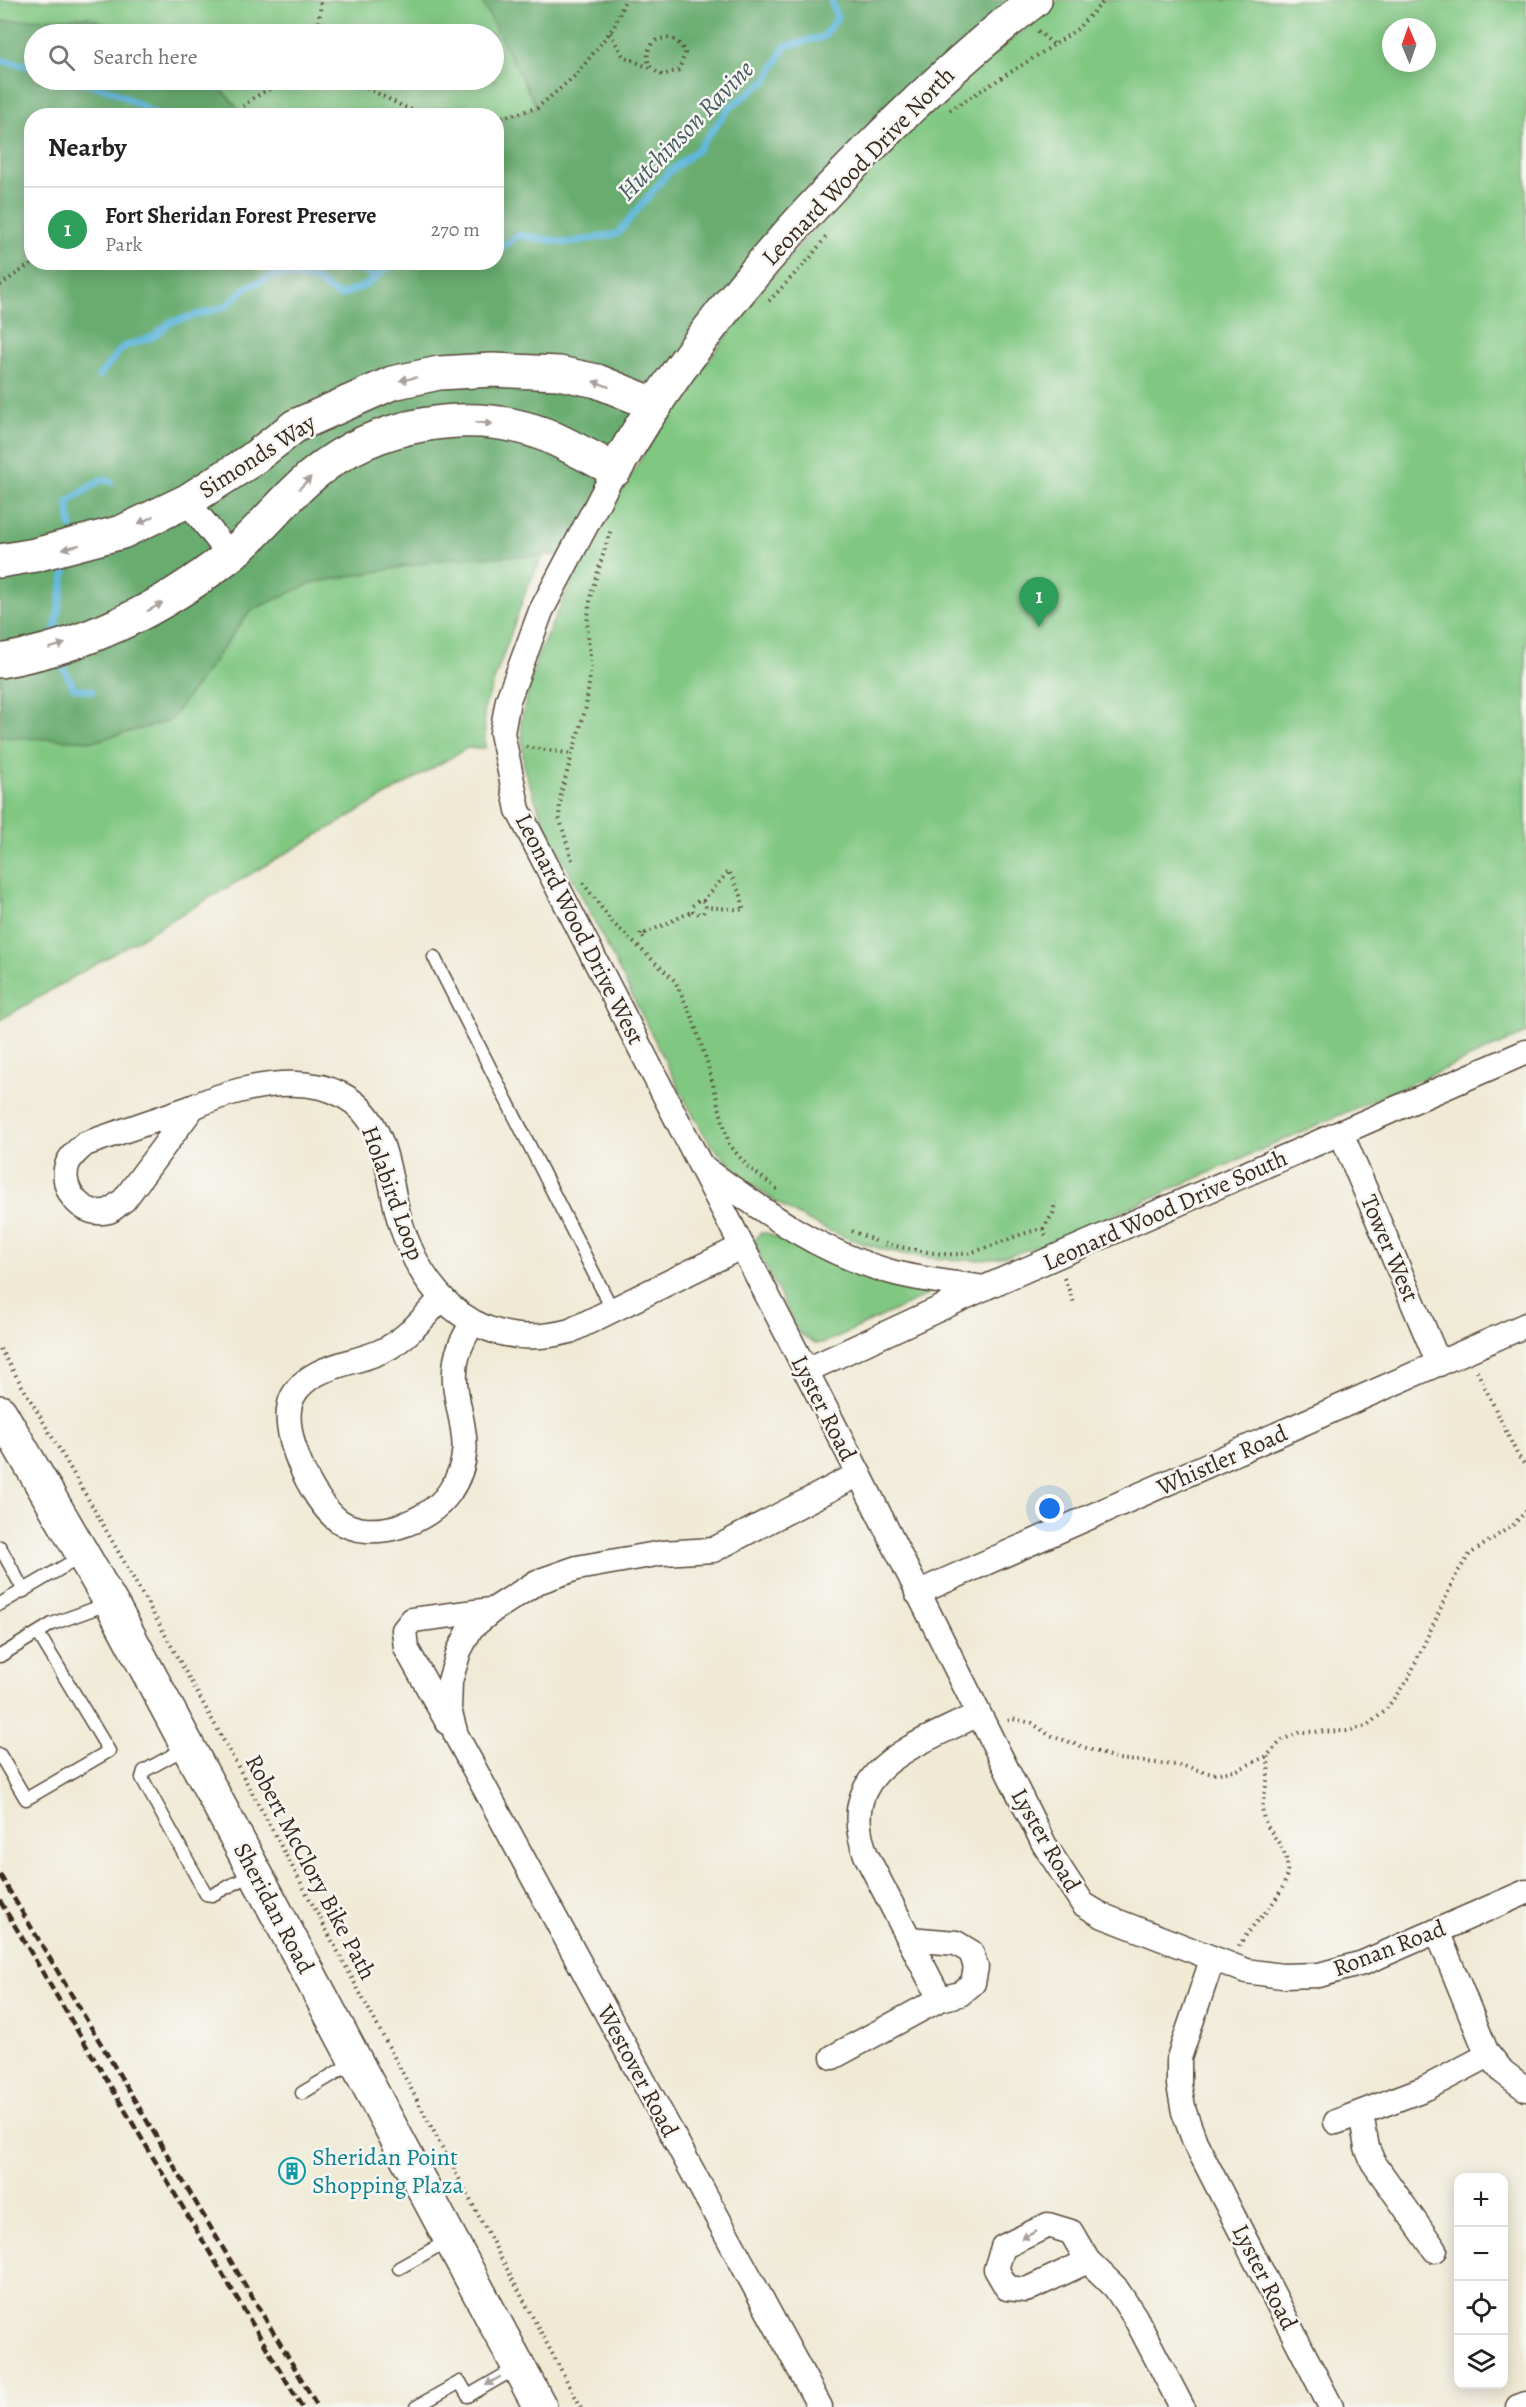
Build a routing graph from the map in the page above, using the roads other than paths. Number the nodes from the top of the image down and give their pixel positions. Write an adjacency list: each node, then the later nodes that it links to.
1 (1034, 14): 2 (street, Leonard Wood Drive North)
2 (656, 405): 3 (street, Leonard Wood Drive North); 4 (street, Simonds Way, one-way to 4)
3 (615, 470): 5 (street, Simonds Way, one-way to 3); 12 (street, Leonard Wood Drive West)
4 (187, 501): 5 (street); 6 (street, Simonds Way, one-way to 6)
5 (230, 555): 7 (street, Simonds Way, one-way to 5)
6 (0, 561)
7 (6, 660)
8 (434, 957): 16 (lane)
9 (1526, 1052): 11 (street, Leonard Wood Drive South)
10 (193, 1107): 10 (street, Holabird Loop); 15 (street, Holabird Loop)
11 (1341, 1133): 14 (street, Leonard Wood Drive South); 19 (street, Tower West)
12 (699, 1165): 13 (street, Leonard Wood Drive West); 14 (street)
13 (741, 1246): 16 (street, Holabird Loop); 20 (street, Lyster Road)
14 (984, 1288): 20 (street, Leonard Wood Drive South)
15 (441, 1299): 17 (street, Holabird Loop); 17 (street)
16 (612, 1309): 17 (street, Holabird Loop)
17 (472, 1323)
18 (1526, 1325): 19 (street, Whistler Road)
19 (1439, 1364): 26 (street, Whistler Road)
20 (806, 1371): 22 (street, Lyster Road)
21 (0, 1412): 24 (street, Sheridan Road)
22 (859, 1474): 26 (street, Lyster Road); 29 (street, Westover Road)
23 (0, 1547): 25 (lane)
24 (83, 1555): 25 (lane); 27 (street, Sheridan Road)
25 (24, 1591): 28 (lane)
26 (917, 1593): 32 (street, Lyster Road)
27 (111, 1603): 30 (lane); 34 (street, Sheridan Road)
28 (0, 1604)
29 (493, 1610): 33 (street, Westover Road); 33 (street, Westover Road)
30 (38, 1633): 31 (lane); 35 (lane)
31 (0, 1656)
32 (978, 1714): 39 (street); 40 (street, Lyster Road)
33 (456, 1736): 57 (street, Westover Road)
34 (188, 1747): 36 (street, Sheridan Road); 36 (lane)
35 (0, 1755)
36 (255, 1873): 44 (street, Sheridan Road)
37 (1526, 1892): 38 (street, Ronan Road)
38 (1437, 1931): 40 (street, Ronan Road); 42 (street)
39 (909, 1939): 41 (street); 41 (street)
40 (1220, 1962): 59 (street, Lyster Road)
41 (940, 1999): 43 (street)
42 (1489, 2055): 45 (street); 47 (street)
43 (833, 2057)
44 (355, 2061): 46 (lane); 49 (street, Sheridan Road)
45 (1526, 2089)
46 (302, 2093)
47 (1361, 2113): 48 (street); 50 (street)
48 (1336, 2122)
49 (450, 2239): 52 (lane); 53 (street, Sheridan Road)
50 (1434, 2250)
51 (1088, 2261): 58 (street)
52 (399, 2268)
53 (518, 2367): 55 (lane, one-way to 55); 56 (street, Sheridan Road)
54 (1526, 2404): 60 (street)
55 (416, 2407)
56 (540, 2407)
57 (820, 2407)
58 (1182, 2407)
59 (1331, 2407)
60 (1518, 2407)

